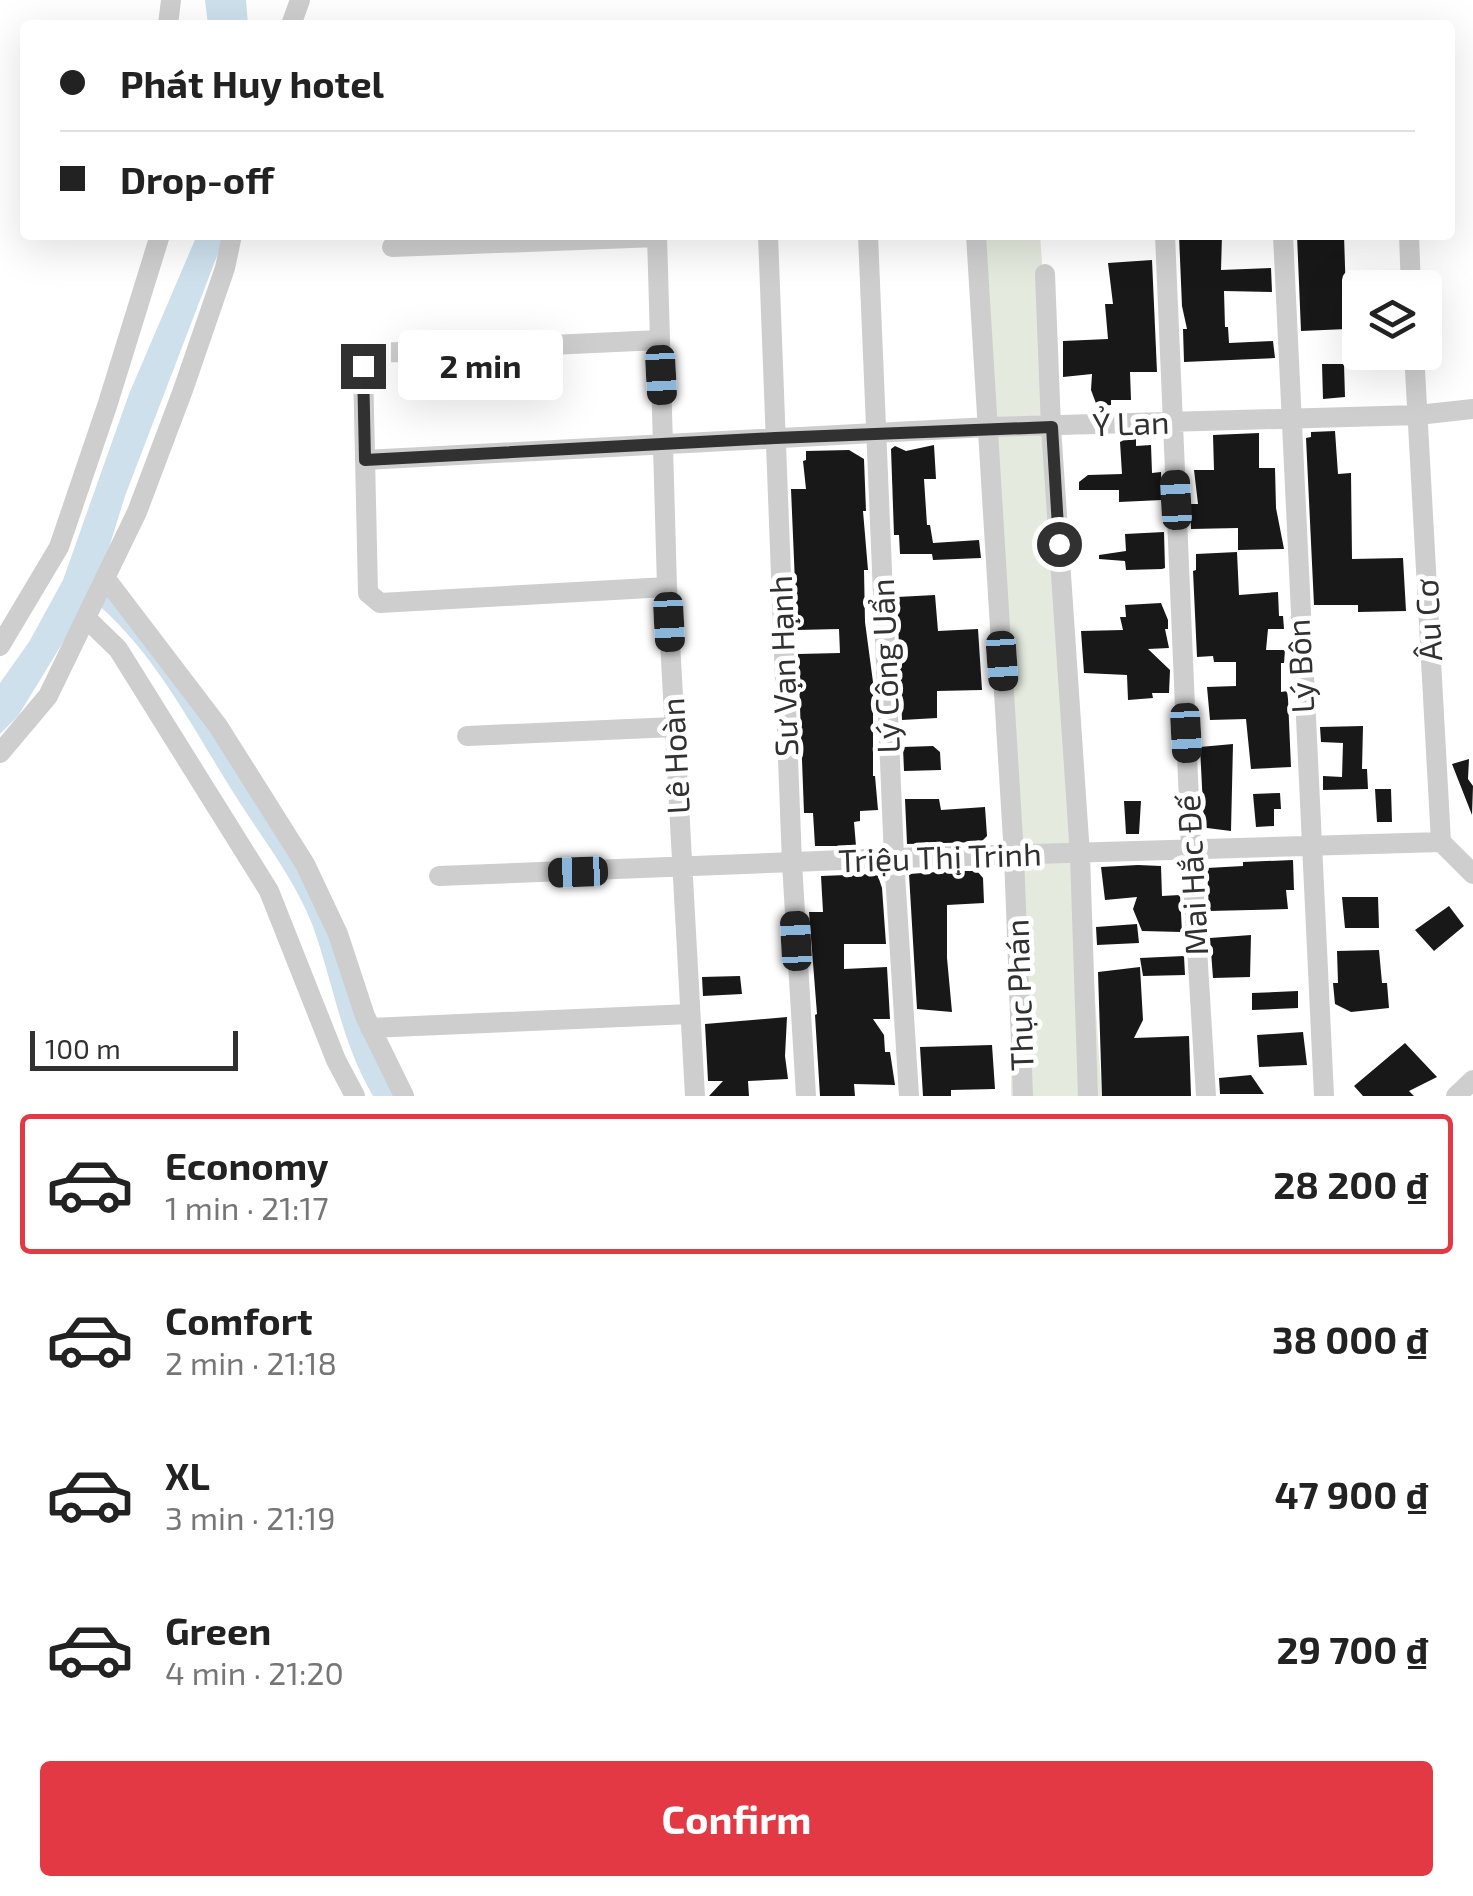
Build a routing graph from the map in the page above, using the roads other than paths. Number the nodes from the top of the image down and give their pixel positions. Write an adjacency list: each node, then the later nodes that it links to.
1 (158, 240): 29 (street)
2 (230, 240): 26 (street)
3 (561, 240): 11 (street)
4 (657, 240): 14 (street, Lê Hoàn)
5 (768, 240): 23 (street, Sư Vạn Hạnh)
6 (868, 240): 22 (street, Lý Công Uẩn)
7 (976, 240): 21 (street, Thục Phán)
8 (1165, 240): 19 (street, Mai Hắc Đế)
9 (1282, 240): 18 (street, Lý Bôn)
10 (1409, 240): 12 (street)
11 (392, 247)
12 (1410, 270)
13 (1045, 274): 20 (street, Thục Phán)
14 (659, 340): 24 (street, Lê Hoàn); 25 (street)
15 (1415, 370): 17 (street, Âu Cơ)
16 (1473, 409): 17 (street, Ỷ Lan)
17 (1418, 415): 18 (street, Ỷ Lan); 33 (street, Âu Cơ)
18 (1290, 418): 19 (street, Ỷ Lan); 34 (street, Lý Bôn)
19 (1173, 422): 20 (street, Ỷ Lan); 35 (street, Mai Hắc Đế)
20 (1052, 427): 21 (street, Ỷ Lan); 36 (street, Thục Phán)
21 (988, 428): 22 (street, Ỷ Lan); 37 (street, Thục Phán)
22 (877, 433): 23 (street, Ỷ Lan); 38 (street, Lý Công Uẩn)
23 (775, 438): 24 (street, Ỷ Lan); 39 (street, Sư Vạn Hạnh)
24 (665, 445): 25 (street, Ỷ Lan); 27 (street, Lê Hoàn)
25 (365, 460): 27 (street)
26 (105, 580): 28 (street); 44 (street)
27 (667, 587): 30 (street, Lê Hoàn)
28 (90, 613): 32 (street); 46 (street)
29 (0, 646)
30 (674, 727): 31 (street); 40 (street, Lê Hoàn)
31 (468, 736)
32 (0, 752)
33 (1441, 842): 34 (street, Triệu Thị Trinh); 41 (street)
34 (1310, 847): 35 (street, Triệu Thị Trinh); 54 (street, Lý Bôn)
35 (1191, 850): 36 (street, Triệu Thị Trinh); 53 (street, Mai Hắc Đế)
36 (1080, 855): 37 (street, Triệu Thị Trinh); 52 (street, Thục Phán)
37 (1014, 856): 38 (street, Triệu Thị Trinh); 51 (street, Thục Phán)
38 (894, 858): 39 (street, Triệu Thị Trinh); 50 (street, Lý Công Uẩn)
39 (792, 863): 40 (street, Triệu Thị Trinh); 49 (street, Sư Vạn Hạnh)
40 (682, 868): 42 (street, Triệu Thị Trinh); 43 (street, Lê Hoàn)
41 (1473, 874)
42 (439, 876)
43 (690, 1014): 44 (street); 48 (street, Lê Hoàn)
44 (370, 1028): 47 (street)
45 (1473, 1080): 55 (street)
46 (355, 1096)
47 (404, 1096)
48 (695, 1096)
49 (806, 1096)
50 (909, 1096)
51 (1024, 1096)
52 (1088, 1096)
53 (1206, 1096)
54 (1324, 1096)
55 (1456, 1096)

